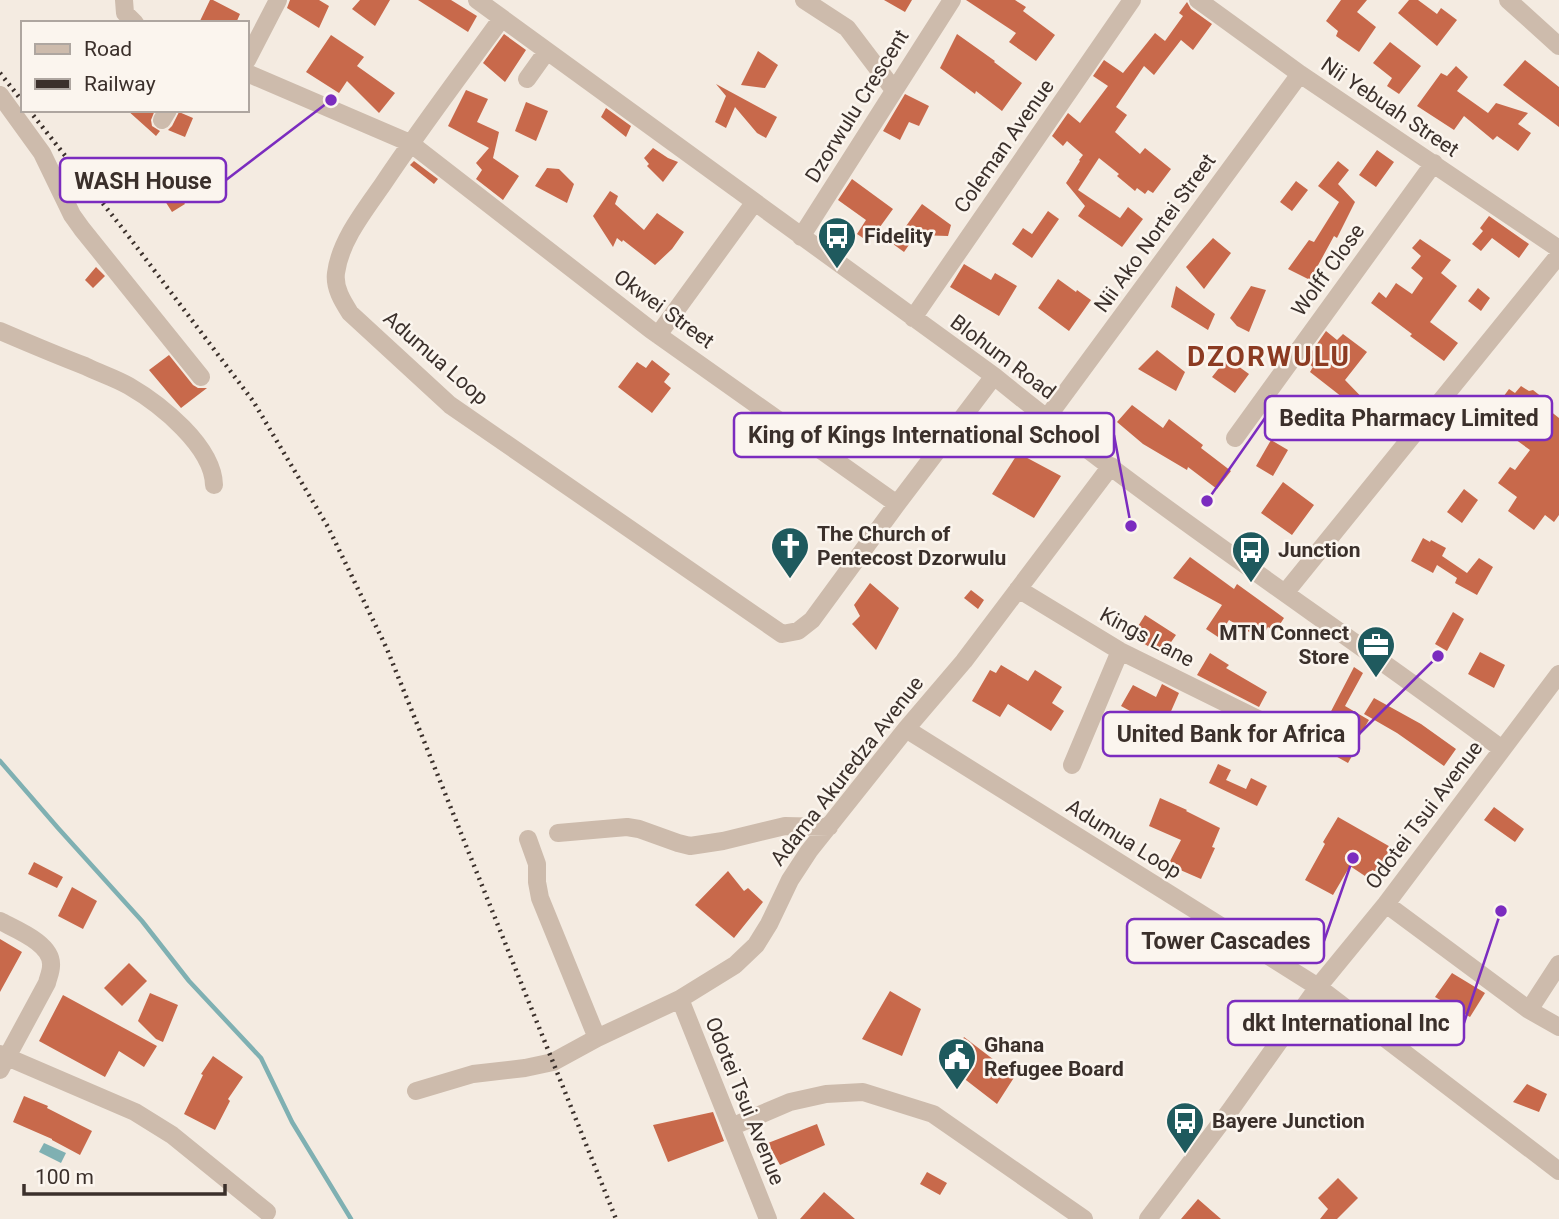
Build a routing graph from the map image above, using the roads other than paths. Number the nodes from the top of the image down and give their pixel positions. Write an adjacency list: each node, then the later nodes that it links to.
1 (124, 0): 10 (street)
2 (278, 0): 13 (street)
3 (477, 0): 9 (street, Blohum Road)
4 (804, 0): 17 (street)
5 (952, 0): 17 (street, Dzorwulu Crescent)
6 (1132, 0): 25 (street, Coleman Avenue)
7 (1199, 0): 15 (street, Nii Yebuah Street)
8 (1508, 0): 11 (street)
9 (502, 19): 12 (street, Blohum Road); 19 (street, Adumua Loop)
10 (133, 21)
11 (1559, 46)
12 (547, 51): 16 (street); 21 (street, Blohum Road)
13 (248, 59)
14 (248, 73): 19 (street, Okwei Street)
15 (1300, 74): 20 (street, Nii Yebuah Street); 30 (street, Nii Ako Nortei Street)
16 (527, 79)
17 (894, 90): 22 (street, Dzorwulu Crescent)
18 (0, 95): 29 (street)
19 (410, 144): 27 (street, Okwei Street); 34 (street, Adumua Loop)
20 (1434, 163): 23 (street, Nii Yebuah Street); 31 (street, Wolff Close)
21 (754, 203): 22 (street, Blohum Road); 27 (street)
22 (801, 237): 25 (street, Blohum Road)
23 (1559, 249)
24 (1559, 255): 36 (street)
25 (913, 318): 28 (street, Blohum Road)
26 (0, 331): 33 (street)
27 (658, 335): 34 (street, Okwei Street)
28 (994, 376): 30 (street, Blohum Road); 34 (street)
29 (201, 377)
30 (1046, 419): 32 (street, Blohum Road)
31 (1235, 438)
32 (1111, 466): 35 (street, Adama Akuredza Avenue); 36 (street, Blohum Road)
33 (214, 485)
34 (897, 504)
35 (1018, 589): 37 (street, Kings Lane); 40 (street, Adama Akuredza Avenue)
36 (1285, 593): 41 (street, Blohum Road)
37 (1120, 651): 39 (street, Kings Lane); 42 (street)
38 (1559, 674): 41 (street, Odotei Tsui Avenue)
39 (1258, 719)
40 (906, 729): 43 (street, Adama Akuredza Avenue); 49 (street, Adumua Loop)
41 (1502, 749): 46 (street, Odotei Tsui Avenue)
42 (1072, 765)
43 (829, 827): 44 (street); 50 (street, Adama Akuredza Avenue)
44 (558, 833)
45 (528, 839): 53 (street)
46 (1386, 904): 49 (street, Odotei Tsui Avenue); 51 (street)
47 (0, 921): 54 (street)
48 (1559, 964): 51 (street)
49 (1318, 987): 57 (street, Adumua Loop); 61 (street, Odotei Tsui Avenue)
50 (680, 999): 53 (street, Adama Akuredza Avenue); 56 (street, Odotei Tsui Avenue)
51 (1529, 1010): 52 (street)
52 (1559, 1027)
53 (597, 1038): 55 (street, Adama Akuredza Avenue)
54 (2, 1060): 58 (street)
55 (416, 1091)
56 (732, 1126): 59 (street, Odotei Tsui Avenue); 60 (street)
57 (1559, 1171)
58 (267, 1212)
59 (768, 1219)
60 (1084, 1219)
61 (1148, 1219)

